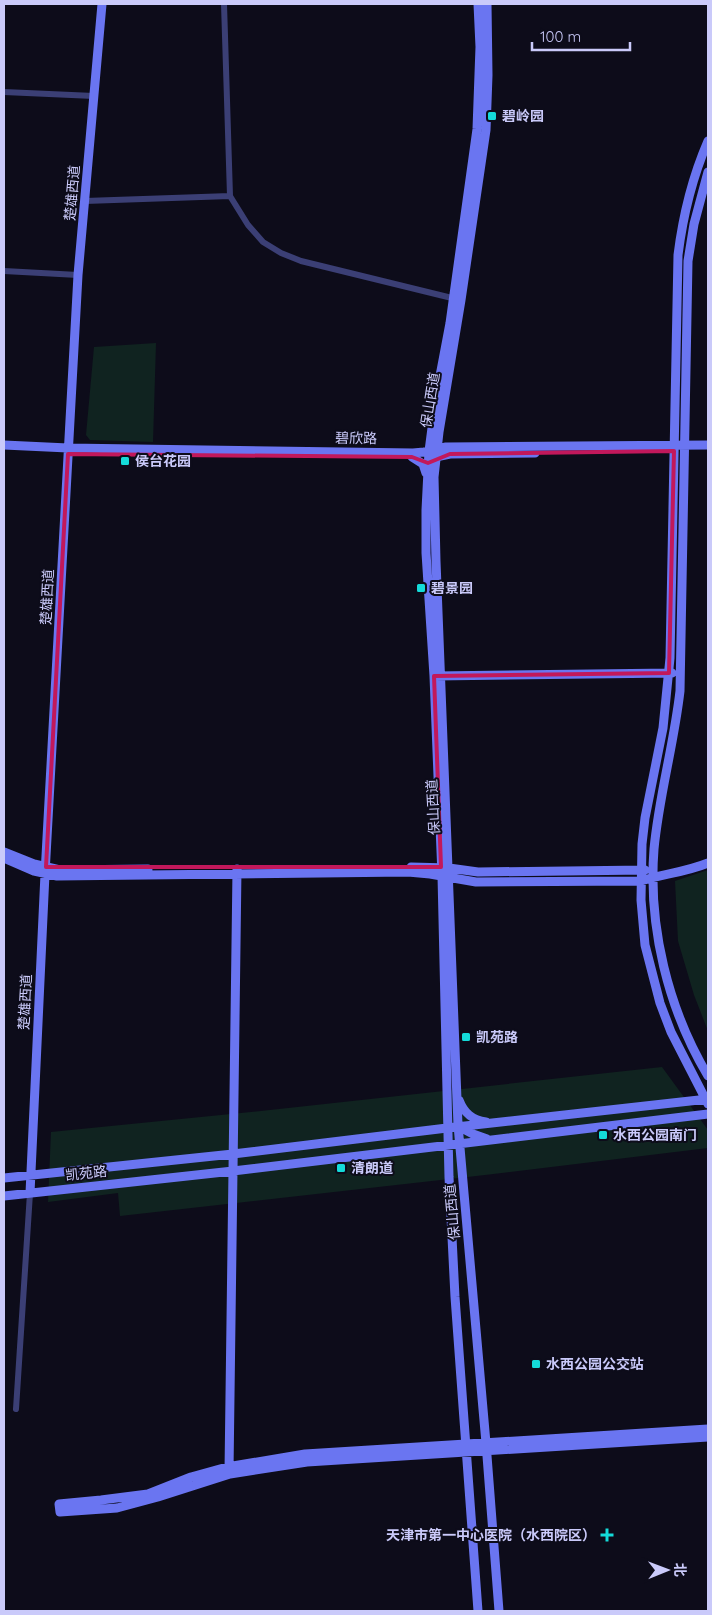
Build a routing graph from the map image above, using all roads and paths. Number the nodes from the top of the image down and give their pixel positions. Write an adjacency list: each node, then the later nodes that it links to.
1 (102, 4): 6 (main road, 楚雄西道)
2 (224, 4): 9 (street)
3 (478, 4): 13 (main road, 保山西道)
4 (487, 4): 13 (main road, 保山西道)
5 (4, 92): 6 (street)
6 (94, 96): 10 (main road, 楚雄西道)
7 (708, 141): 17 (main road)
8 (708, 172): 18 (main road)
9 (230, 196): 10 (street); 13 (street)
10 (85, 201): 12 (main road, 楚雄西道)
11 (4, 271): 12 (street)
12 (78, 275): 21 (main road, 楚雄西道)
13 (457, 299): 14 (main road, 保山西道)
14 (435, 432): 22 (main road, 保山西道); 22 (main road)
15 (4, 445): 21 (main road, 碧欣路)
16 (708, 445): 18 (main road, 碧欣路)
17 (674, 448): 18 (main road, 碧欣路); 22 (main road, 碧欣路); 24 (main road)
18 (685, 448): 19 (main road, 碧欣路); 25 (main road)
19 (708, 449)
20 (4, 450): 21 (main road, 碧欣路)
21 (68, 451): 22 (main road, 碧欣路); 32 (main road, 楚雄西道)
22 (426, 455): 23 (main road, 保山西道); 23 (main road)
23 (431, 477): 26 (main road, 保山西道)
24 (669, 673): 25 (main road); 26 (main road); 31 (main road)
25 (680, 674): 35 (main road)
26 (437, 676): 34 (main road, 保山西道)
27 (4, 852): 32 (main road)
28 (4, 858): 32 (main road)
29 (708, 859): 35 (main road)
30 (708, 863): 35 (main road)
31 (640, 870): 34 (main road); 35 (main road); 36 (main road)
32 (45, 871): 33 (main road); 52 (main road, 楚雄西道)
33 (237, 871): 34 (main road); 50 (main road)
34 (446, 872): 36 (main road); 38 (main road, 保山西道); 39 (main road, 保山西道)
35 (654, 873): 36 (main road); 37 (main road)
36 (641, 881): 40 (main road)
37 (708, 1076)
38 (446, 1098): 45 (main road); 46 (main road, 保山西道)
39 (458, 1098): 44 (main road); 45 (main road, 保山西道)
40 (708, 1103): 44 (main road, 凯苑路)
41 (708, 1114): 42 (main road, 凯苑路)
42 (688, 1117): 43 (main road); 47 (main road, 凯苑路)
43 (708, 1120)
44 (492, 1123): 45 (main road, 凯苑路)
45 (459, 1126): 46 (main road, 凯苑路); 47 (main road); 48 (main road, 保山西道)
46 (447, 1128): 49 (main road, 保山西道); 50 (main road, 凯苑路)
47 (493, 1140): 48 (main road, 凯苑路)
48 (460, 1145): 49 (main road, 凯苑路); 59 (main road, 保山西道)
49 (449, 1146): 51 (main road, 凯苑路); 60 (main road, 保山西道)
50 (233, 1154): 51 (main road); 52 (main road, 凯苑路)
51 (232, 1171): 54 (main road, 凯苑路); 61 (main road)
52 (30, 1175): 53 (main road, 凯苑路); 54 (main road, 楚雄西道)
53 (4, 1178)
54 (30, 1193): 55 (main road, 凯苑路); 56 (street)
55 (4, 1196)
56 (16, 1409)
57 (708, 1429): 59 (main road)
58 (708, 1437): 59 (main road)
59 (486, 1447): 60 (main road); 63 (main road, 保山西道)
60 (466, 1448): 61 (main road); 62 (main road, 保山西道)
61 (229, 1471): 61 (main road)
62 (478, 1611)
63 (499, 1611)

